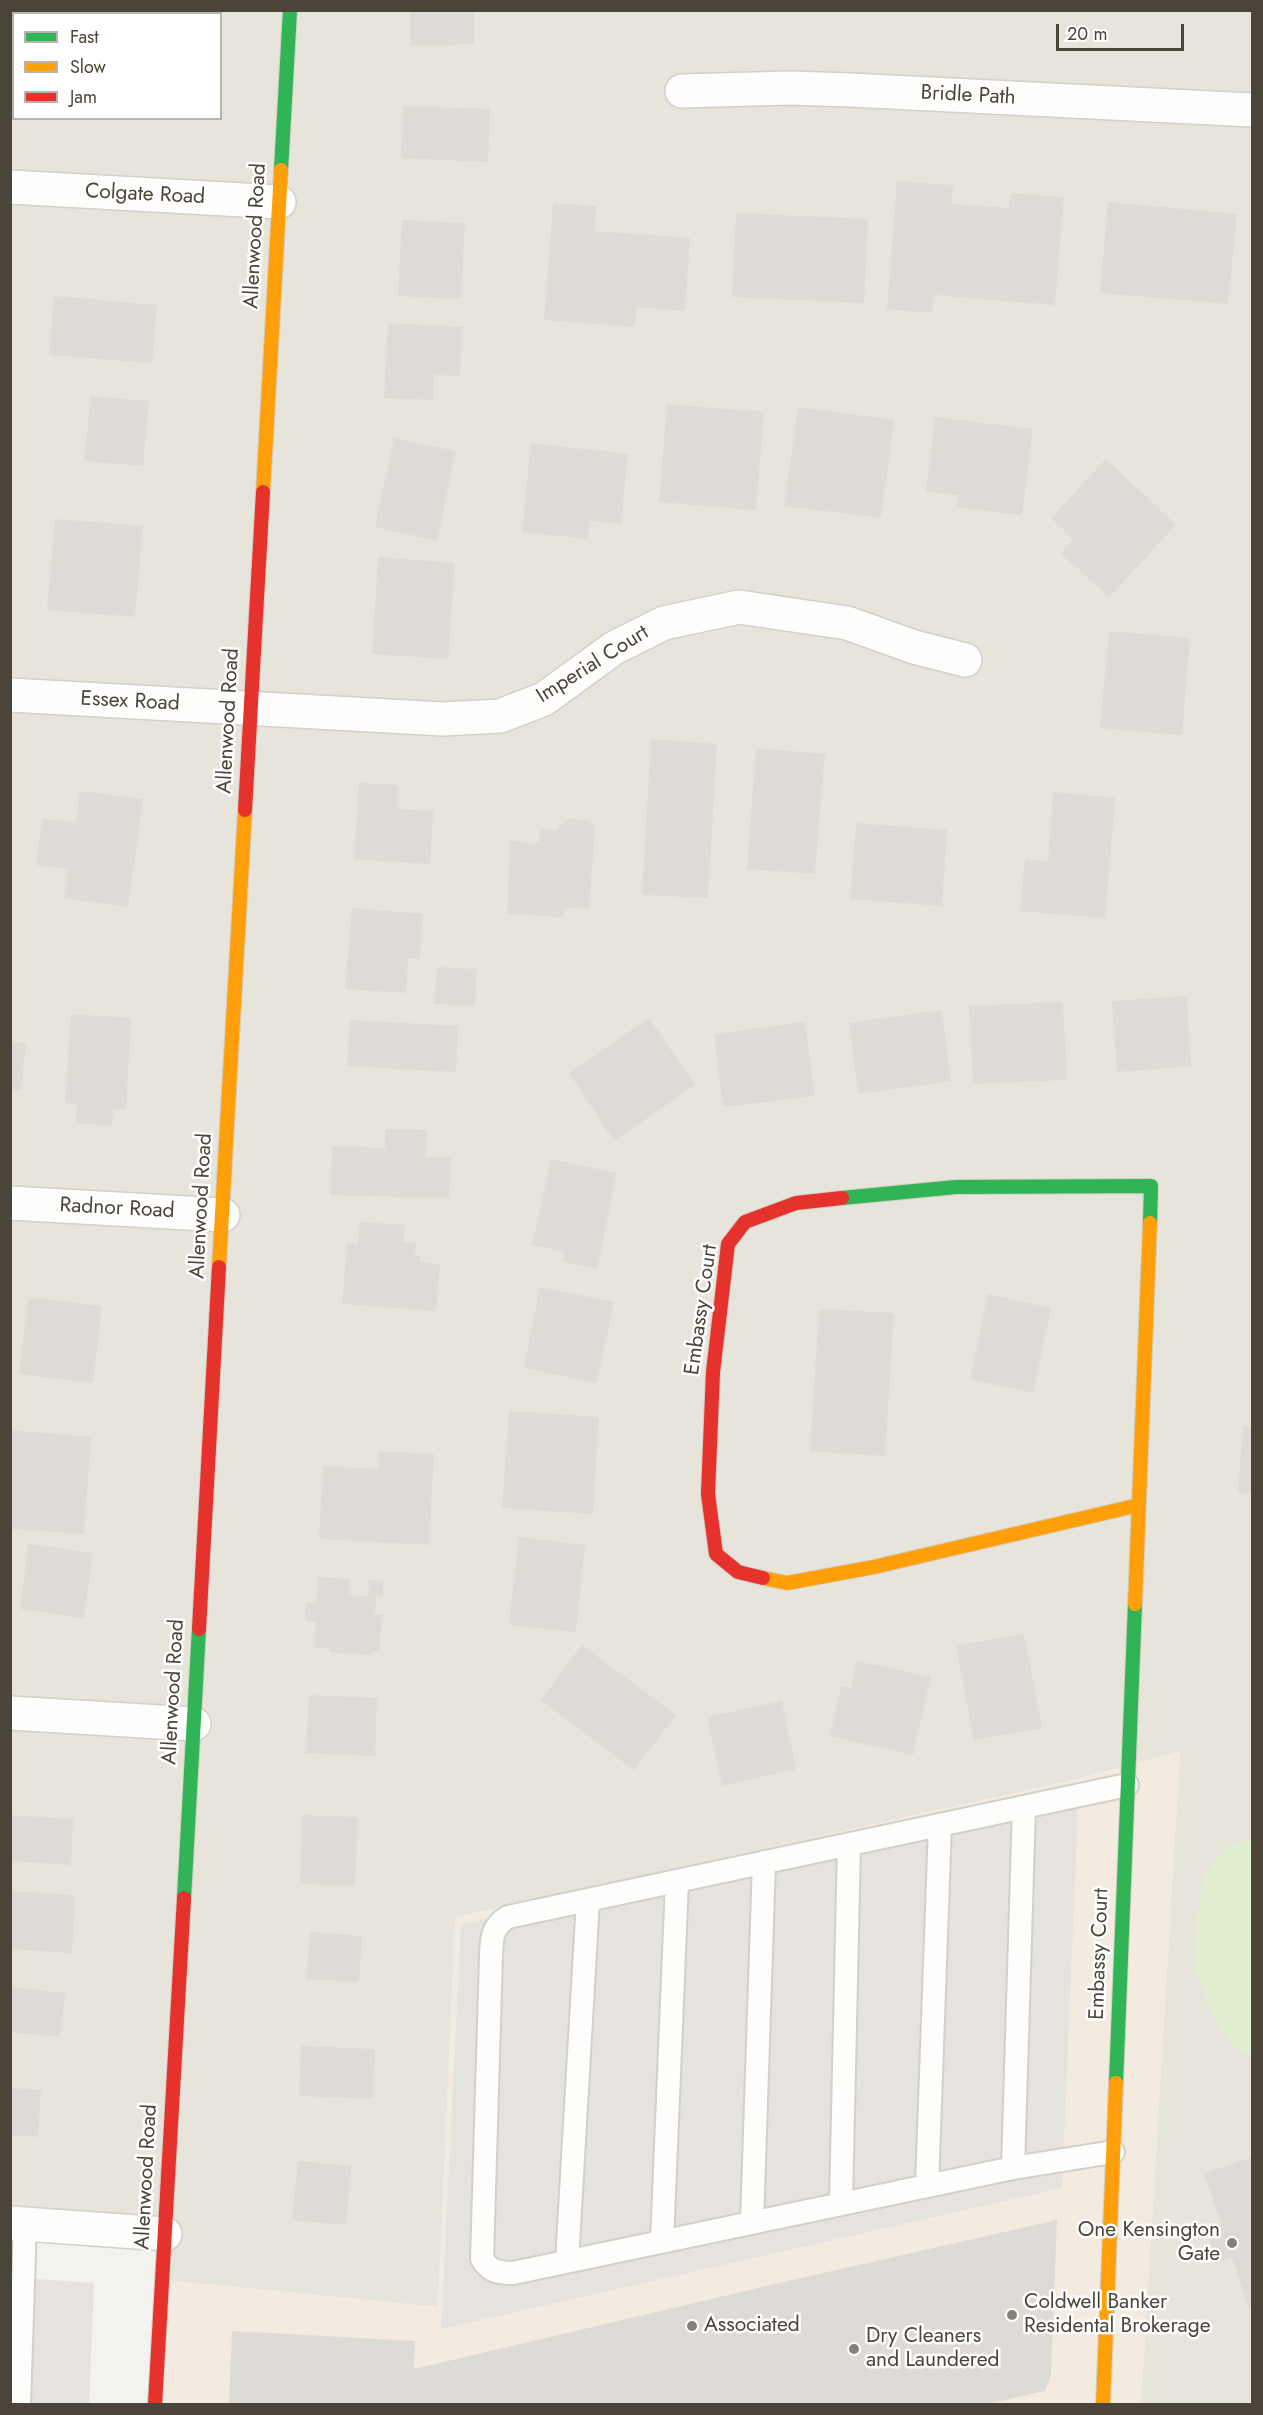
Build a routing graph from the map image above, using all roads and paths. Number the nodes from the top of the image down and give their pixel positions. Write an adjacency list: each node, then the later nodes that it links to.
1 (290, 10): 5 (street, Allenwood Road)
2 (682, 91): 3 (street, Bridle Path)
3 (1252, 110)
4 (10, 188): 5 (street, Colgate Road)
5 (279, 202): 8 (street, Allenwood Road)
6 (965, 660): 8 (street, Imperial Court)
7 (10, 695): 8 (street, Essex Road)
8 (250, 708): 10 (street, Allenwood Road)
9 (10, 1203): 10 (street, Radnor Road)
10 (223, 1215): 13 (street, Allenwood Road)
11 (1139, 1505): 11 (street, Embassy Court); 14 (street, Embassy Court)
12 (10, 1713): 13 (street)
13 (194, 1724): 27 (street, Allenwood Road)
14 (1127, 1785): 15 (lane); 21 (street, Embassy Court)
15 (1024, 1807): 16 (lane); 22 (lane)
16 (940, 1825): 17 (lane); 23 (lane)
17 (849, 1844): 18 (lane); 24 (lane)
18 (764, 1862): 19 (lane); 25 (lane)
19 (677, 1881): 20 (lane); 28 (lane)
20 (588, 1900): 29 (lane); 29 (lane)
21 (1113, 2152): 22 (lane); 32 (street, Embassy Court)
22 (1013, 2168): 23 (lane)
23 (927, 2186): 24 (lane)
24 (841, 2204): 25 (lane)
25 (752, 2222): 28 (lane)
26 (18, 2224): 27 (street); 30 (lane)
27 (165, 2234): 31 (street, Allenwood Road)
28 (662, 2242): 29 (lane)
29 (567, 2261)
30 (19, 2404)
31 (156, 2404)
32 (1103, 2404)

